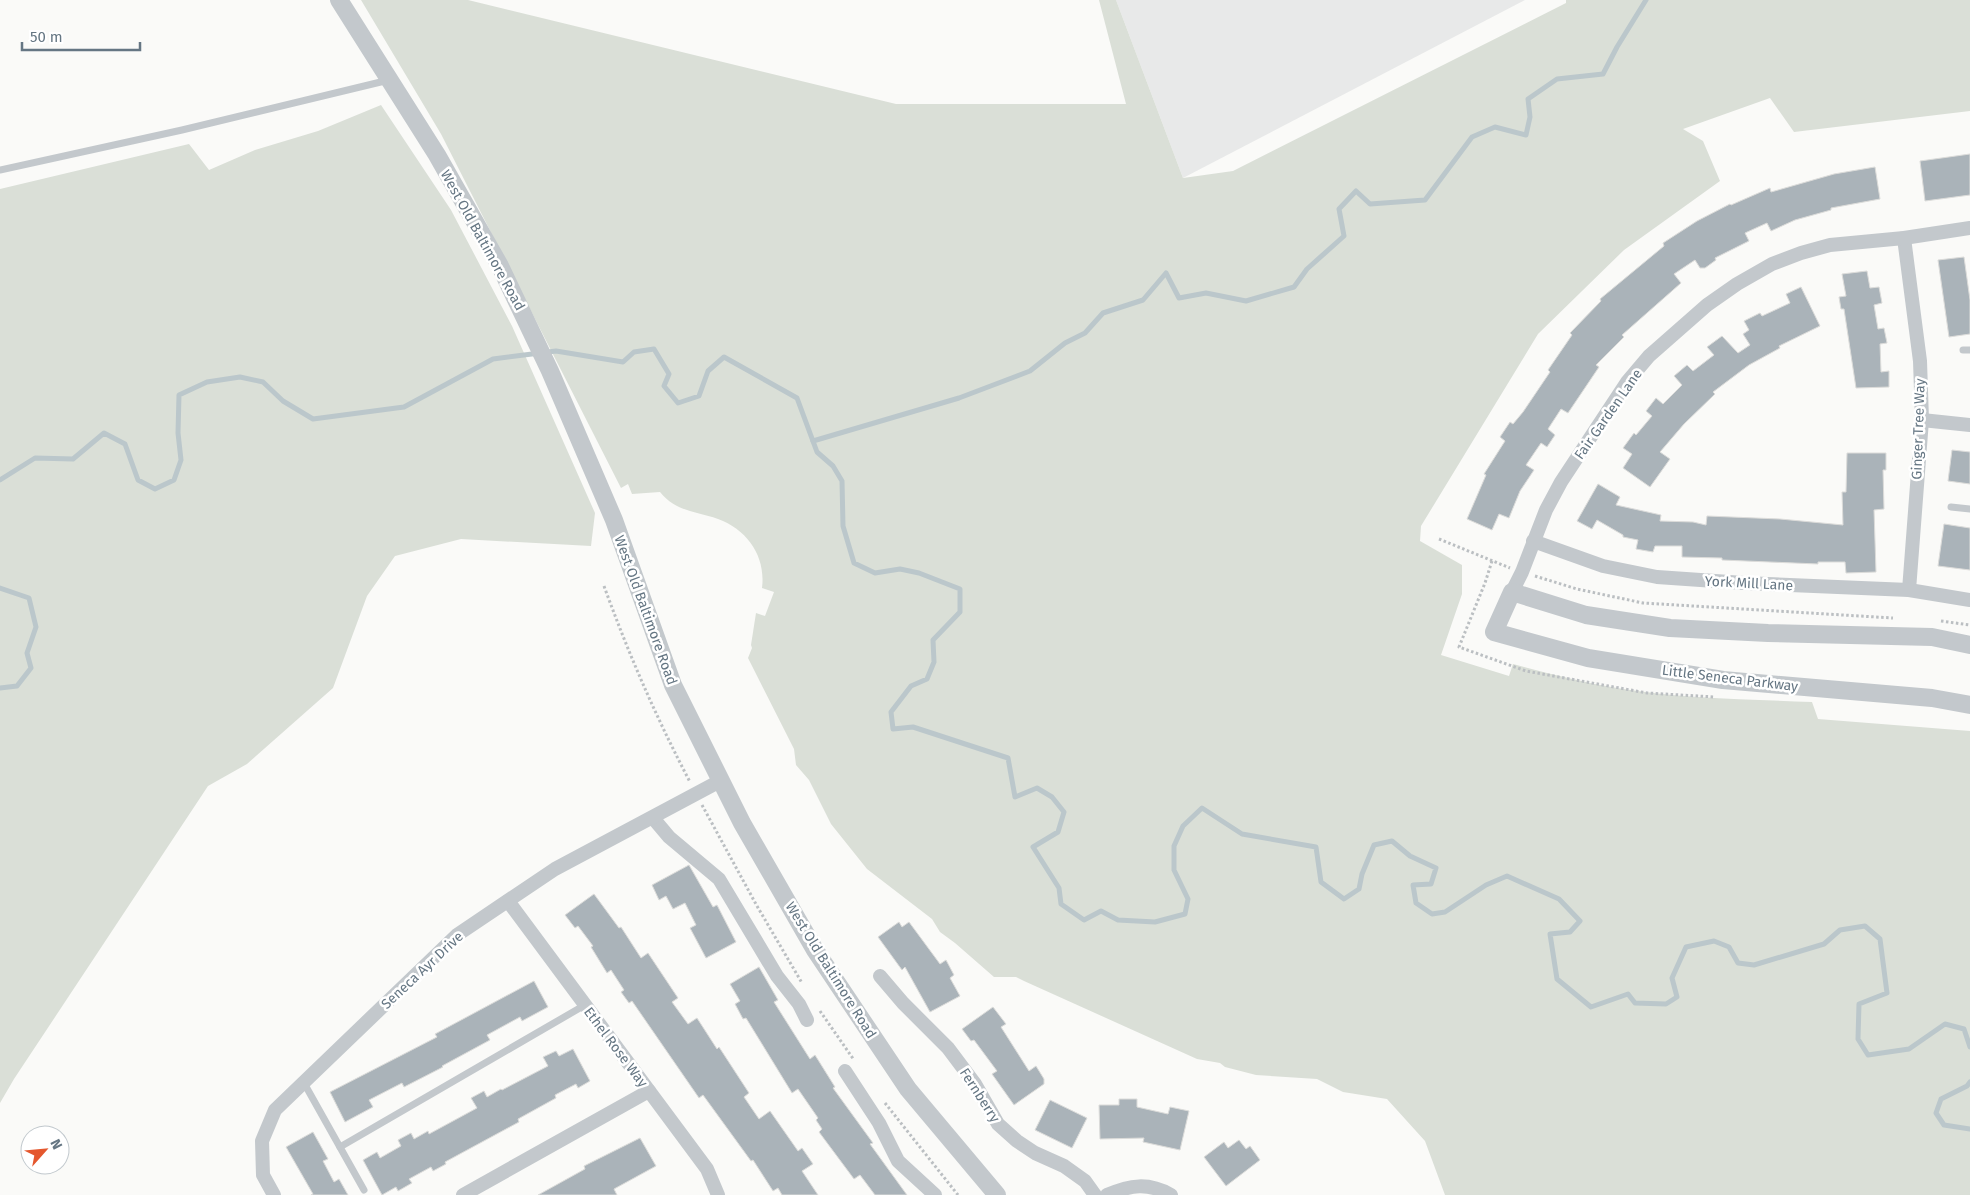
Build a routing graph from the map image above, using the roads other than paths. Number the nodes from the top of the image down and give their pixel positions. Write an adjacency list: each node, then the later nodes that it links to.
1 (339, 0): 2 (street, West Old Baltimore Road)
2 (389, 80): 3 (lane); 17 (street, West Old Baltimore Road)
3 (0, 170)
4 (1970, 228): 5 (street, Fair Garden Lane)
5 (1904, 238): 6 (street, Ginger Tree Way); 10 (street, Fair Garden Lane)
6 (1922, 420): 7 (street); 11 (street, Ginger Tree Way)
7 (1970, 425)
8 (1951, 507): 9 (lane)
9 (1970, 509)
10 (1533, 541): 11 (street, York Mill Lane); 12 (street, Fair Garden Lane)
11 (1909, 590): 13 (street, York Mill Lane)
12 (1512, 592): 14 (street, Fair Garden Lane); 15 (street)
13 (1970, 600)
14 (1494, 632): 16 (street, Little Seneca Parkway)
15 (1970, 645)
16 (1970, 705)
17 (720, 781): 18 (street, Seneca Ayr Drive); 32 (street, West Old Baltimore Road)
18 (653, 818): 19 (street, Seneca Ayr Drive); 22 (street)
19 (508, 901): 21 (street, Ethel Rose Way); 24 (street, Seneca Ayr Drive)
20 (880, 976): 33 (street, Fernberry)
21 (585, 1005): 25 (street, Ethel Rose Way); 26 (lane)
22 (807, 1020)
23 (851, 1067): 31 (street)
24 (304, 1083): 26 (lane); 28 (street, Seneca Ayr Drive)
25 (649, 1091): 29 (street); 30 (street, Ethel Rose Way)
26 (340, 1147): 27 (lane)
27 (364, 1190)
28 (274, 1195)
29 (463, 1195)
30 (718, 1195)
31 (935, 1195)
32 (997, 1195)
33 (1095, 1195)
34 (1106, 1195): 35 (street)
35 (1172, 1195)

